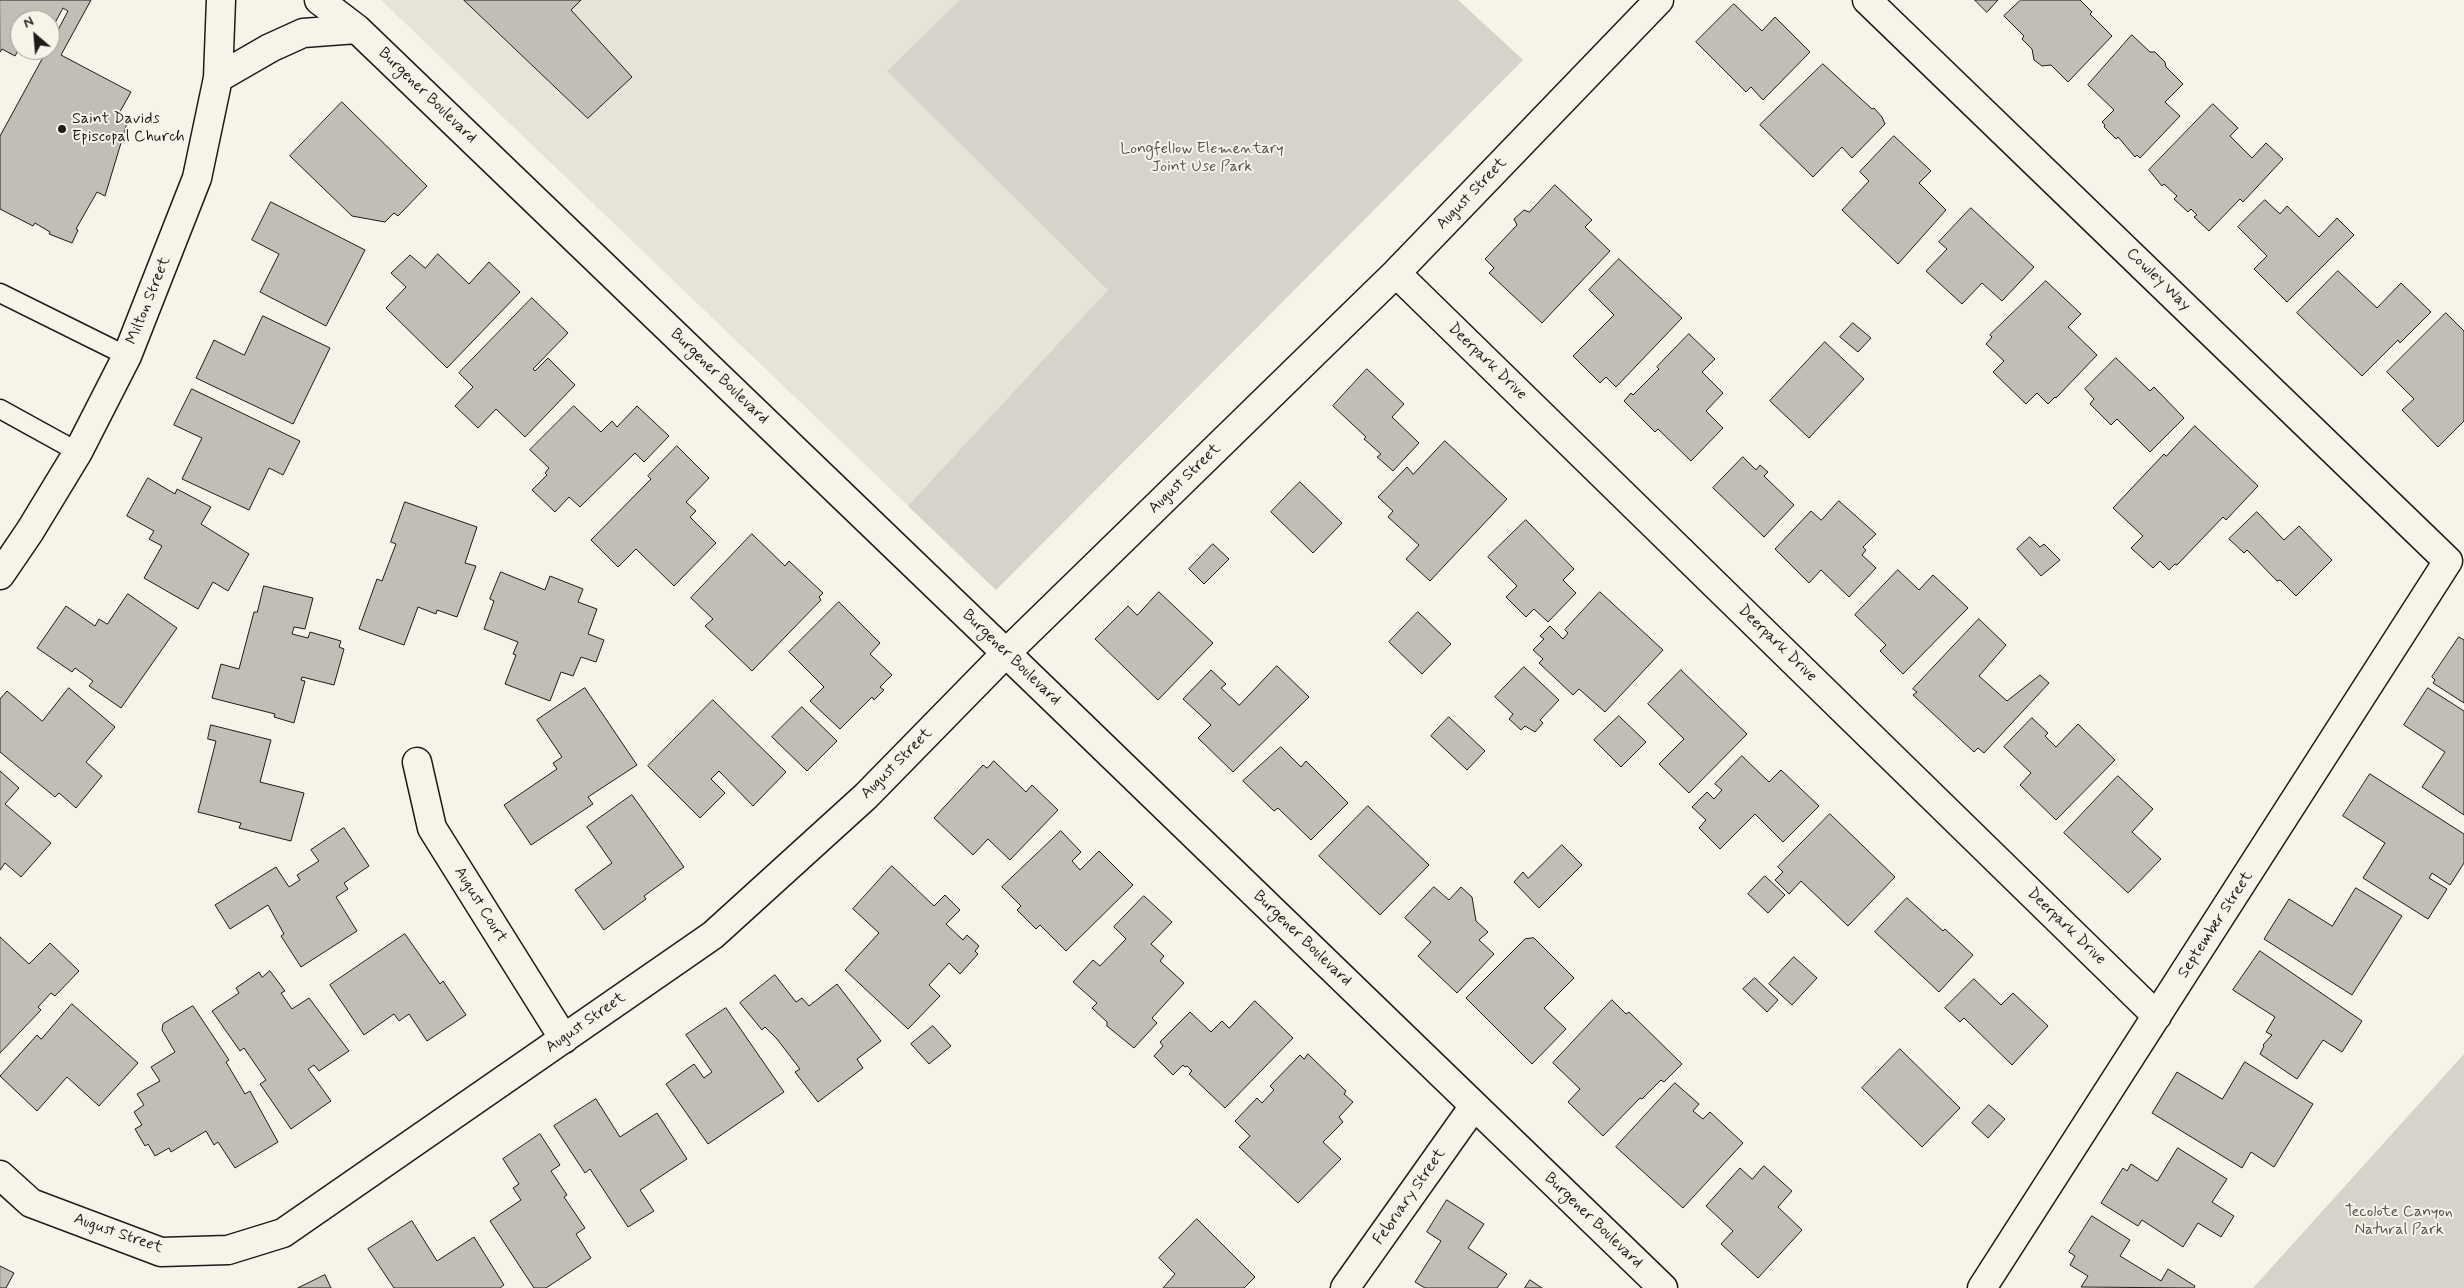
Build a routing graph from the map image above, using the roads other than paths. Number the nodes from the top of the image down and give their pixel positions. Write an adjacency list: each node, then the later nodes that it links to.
1 (221, 0): 7 (street, Milton Street)
2 (319, 0): 6 (street, Burgener Boulevard)
3 (337, 0): 6 (street, Burgener Boulevard)
4 (1659, 0): 8 (street, August Street)
5 (1867, 0): 13 (street, Cowley Way)
6 (357, 29): 7 (street); 15 (street, Burgener Boulevard)
7 (218, 78): 10 (street, Milton Street)
8 (1396, 273): 15 (street, August Street); 17 (street, Deerpark Drive)
9 (0, 293): 10 (lane)
10 (127, 356): 12 (street, Milton Street)
11 (0, 409): 12 (lane)
12 (78, 452): 14 (street, Milton Street)
13 (2448, 561): 17 (street, September Street)
14 (0, 574)
15 (1006, 653): 18 (street, August Street); 19 (street, Burgener Boulevard)
16 (417, 762): 18 (street, August Court)
17 (2157, 1016): 23 (street, September Street)
18 (564, 1039): 20 (street, August Street)
19 (1474, 1106): 21 (street, February Street); 22 (street, Burgener Boulevard)
20 (0, 1175)
21 (1345, 1288)
22 (1663, 1288)
23 (1982, 1288)

